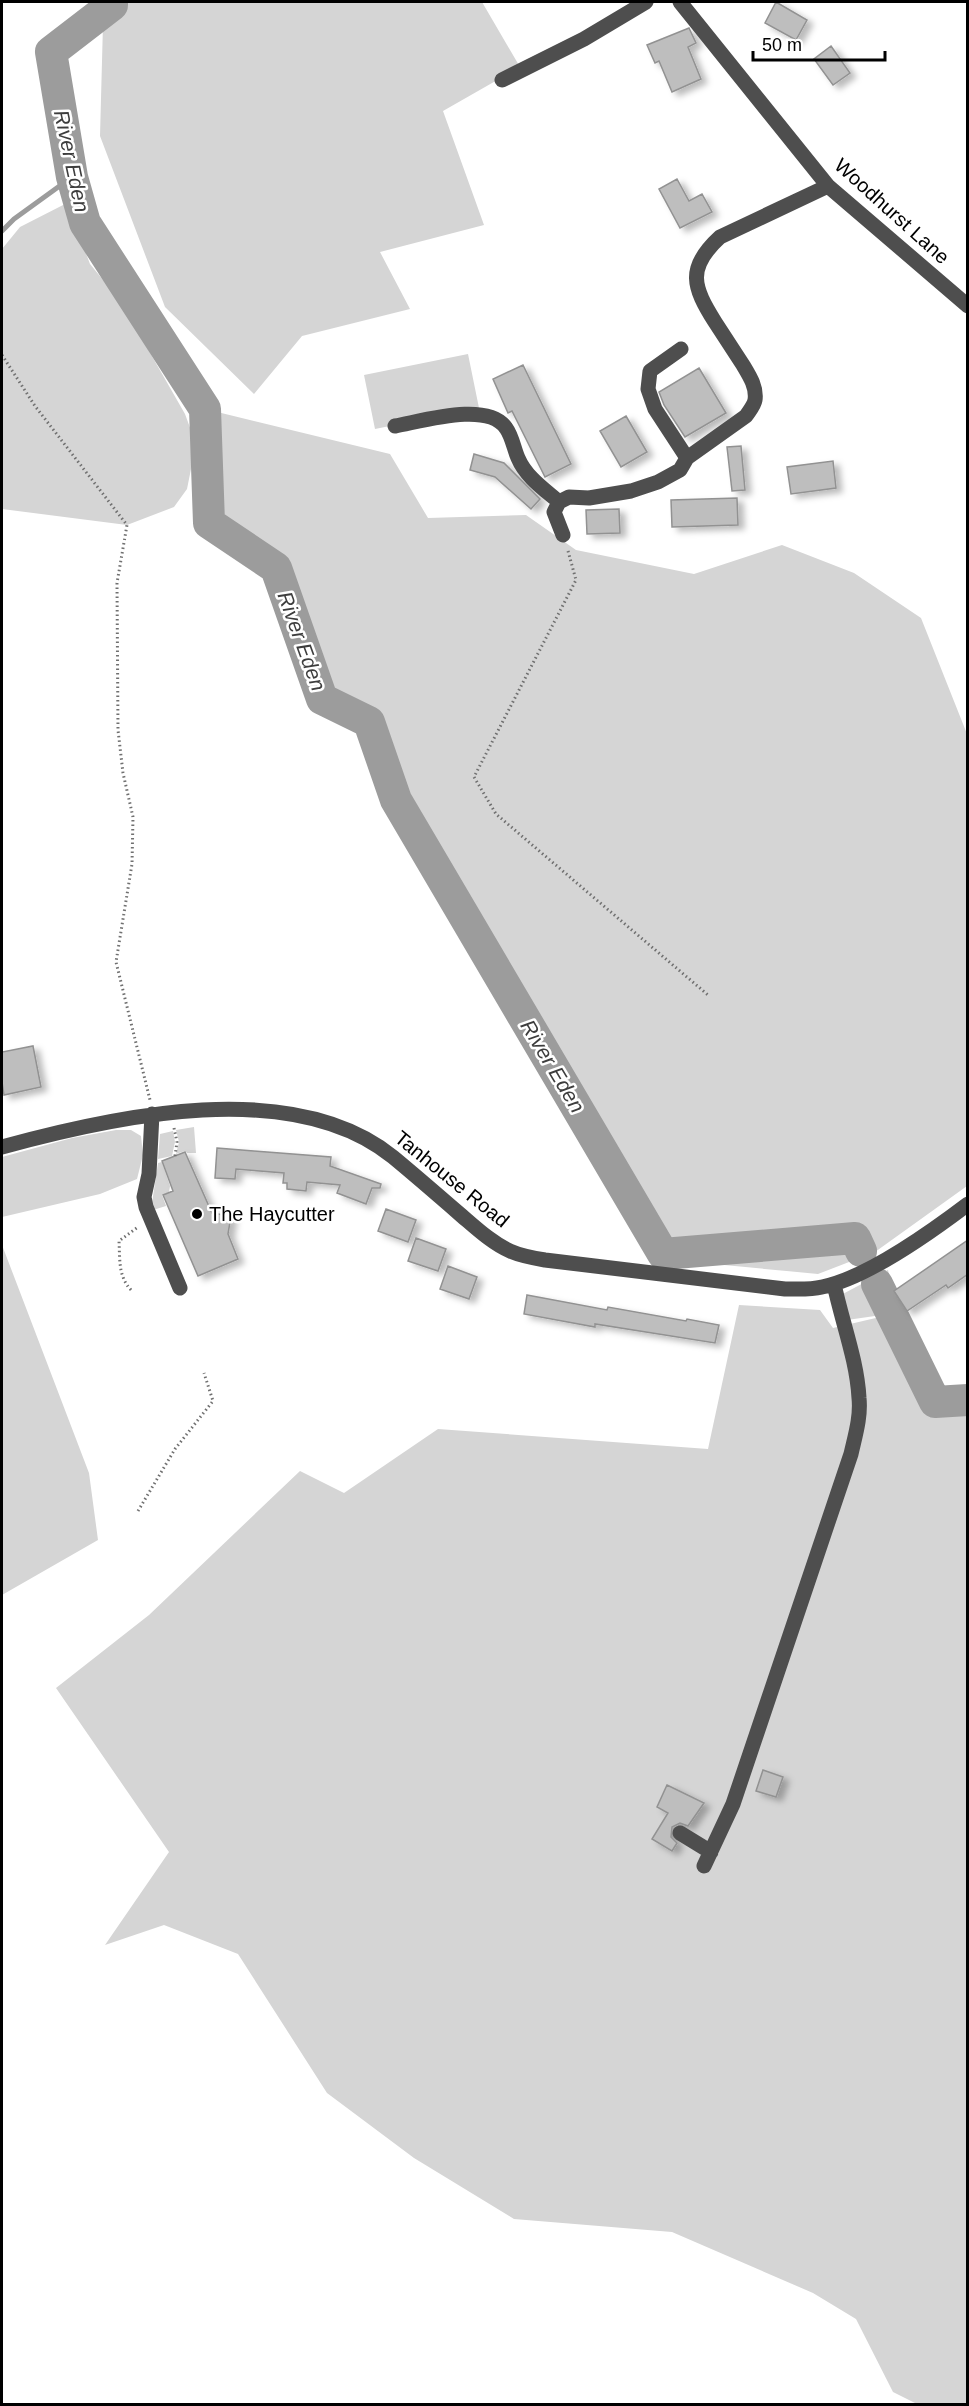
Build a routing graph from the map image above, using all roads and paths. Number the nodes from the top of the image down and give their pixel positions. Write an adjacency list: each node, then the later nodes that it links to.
1 (646, 2): 3 (street)
2 (680, 2): 4 (street, Woodhurst Lane)
3 (502, 80)
4 (828, 186): 5 (street, Woodhurst Lane); 9 (street)
5 (968, 306)
6 (681, 349): 9 (street)
7 (2, 355): 13 (path)
8 (395, 426): 10 (street)
9 (687, 458): 10 (street)
10 (559, 502): 11 (street)
11 (563, 535): 12 (path)
12 (708, 995)
13 (151, 1107): 15 (street, Tanhouse Road); 18 (street); 19 (street, Tanhouse Road)
14 (182, 1125): 16 (path)
15 (2, 1147)
16 (175, 1156)
17 (968, 1204): 19 (street, Tanhouse Road)
18 (150, 1218): 20 (street); 21 (path)
19 (834, 1284): 25 (street)
20 (180, 1288)
21 (132, 1290)
22 (204, 1373): 23 (path)
23 (138, 1511)
24 (680, 1833): 25 (street)
25 (711, 1852): 26 (street)
26 (704, 1866)

